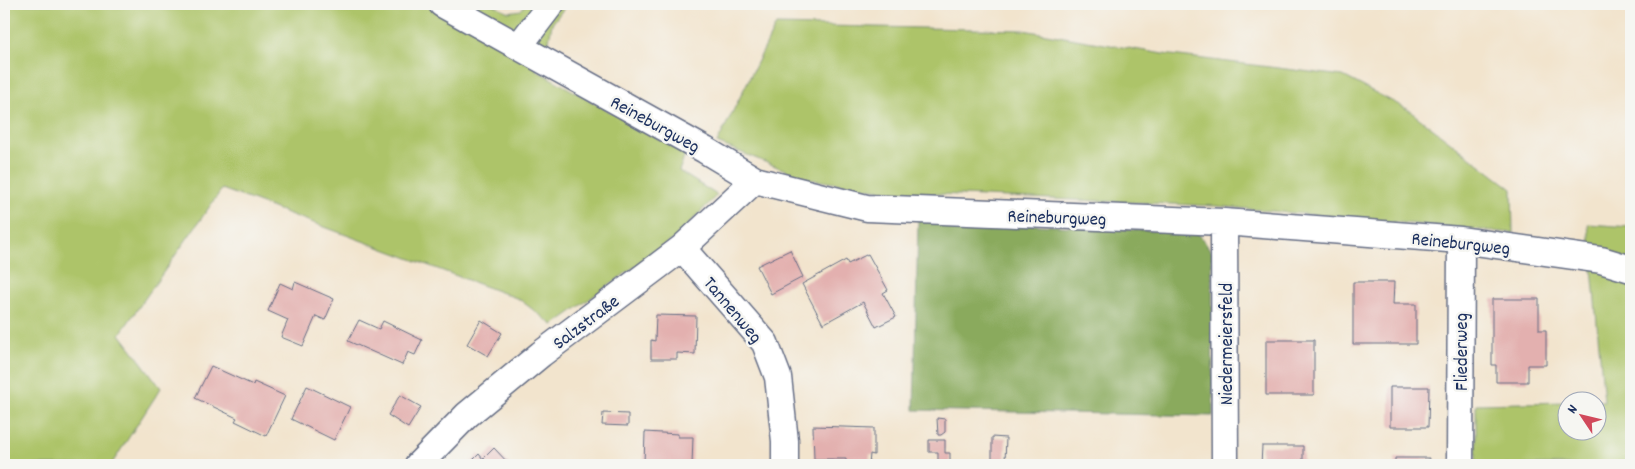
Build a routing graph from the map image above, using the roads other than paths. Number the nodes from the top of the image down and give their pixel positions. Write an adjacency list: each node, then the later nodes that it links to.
1 (442, 4): 3 (street, Reineburgweg)
2 (551, 4): 3 (street)
3 (519, 46): 4 (street, Reineburgweg)
4 (755, 180): 5 (street, Reineburgweg); 7 (street, Salzstraße)
5 (1224, 222): 6 (street, Reineburgweg); 11 (street, Niedermeiersfeld)
6 (1461, 240): 8 (street, Reineburgweg); 12 (street, Fliederweg)
7 (682, 248): 9 (street, Salzstraße); 10 (street, Tannenweg)
8 (1631, 269)
9 (418, 465)
10 (785, 465)
11 (1225, 465)
12 (1460, 465)

